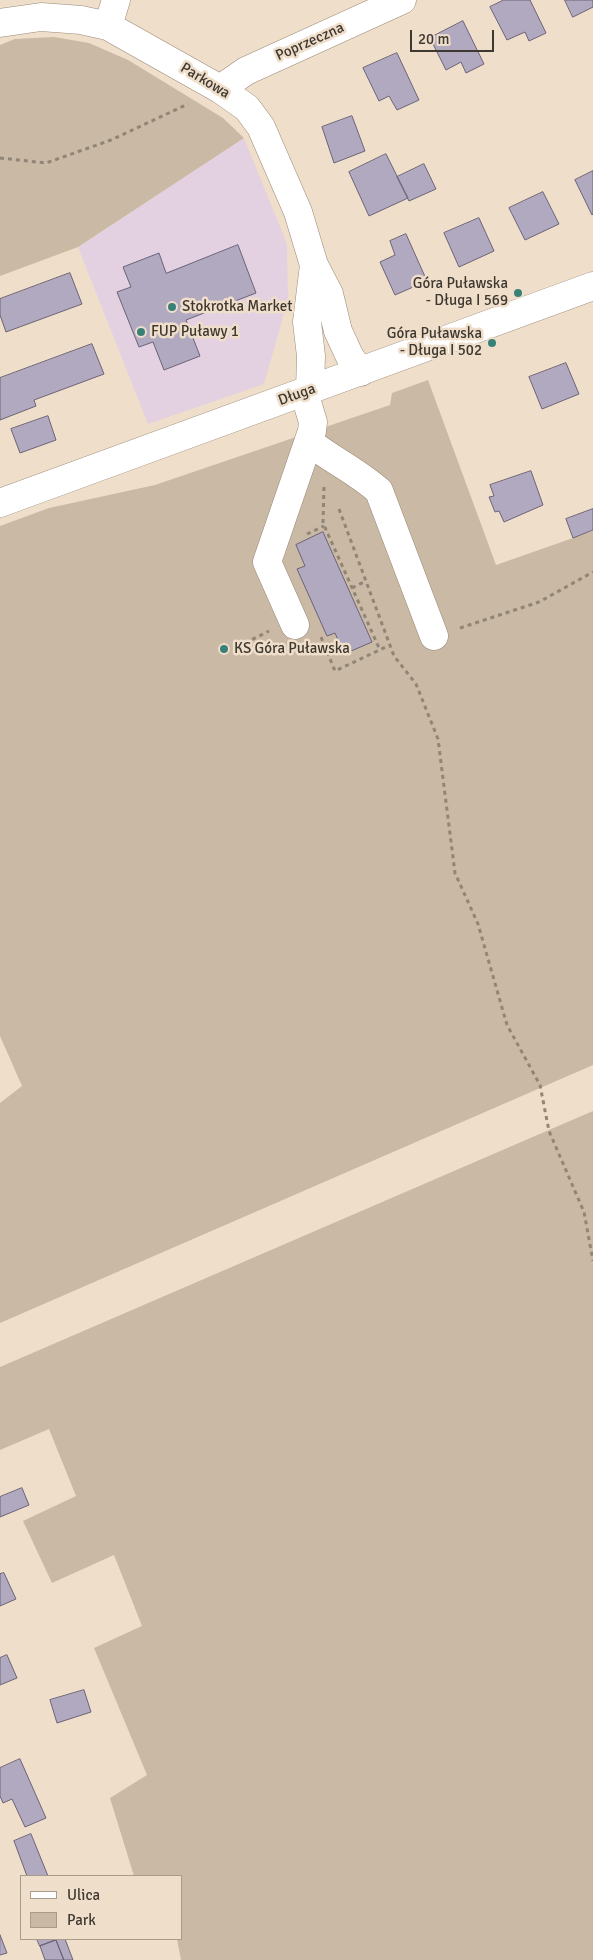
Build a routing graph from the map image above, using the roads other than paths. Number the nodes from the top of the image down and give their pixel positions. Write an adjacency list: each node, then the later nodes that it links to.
1 (116, 0): 4 (street)
2 (402, 0): 5 (street, Poprzeczna)
3 (0, 23): 4 (street, Parkowa)
4 (108, 26): 5 (street, Parkowa)
5 (220, 89): 6 (street, Parkowa)
6 (314, 265): 8 (street, Parkowa); 9 (street, Parkowa)
7 (593, 286): 8 (street, Długa)
8 (361, 372): 9 (street, Długa)
9 (307, 391): 10 (street, Parkowa); 11 (street, Długa)
10 (317, 448): 12 (street, Parkowa); 13 (street)
11 (0, 502)
12 (282, 628)
13 (434, 636)

